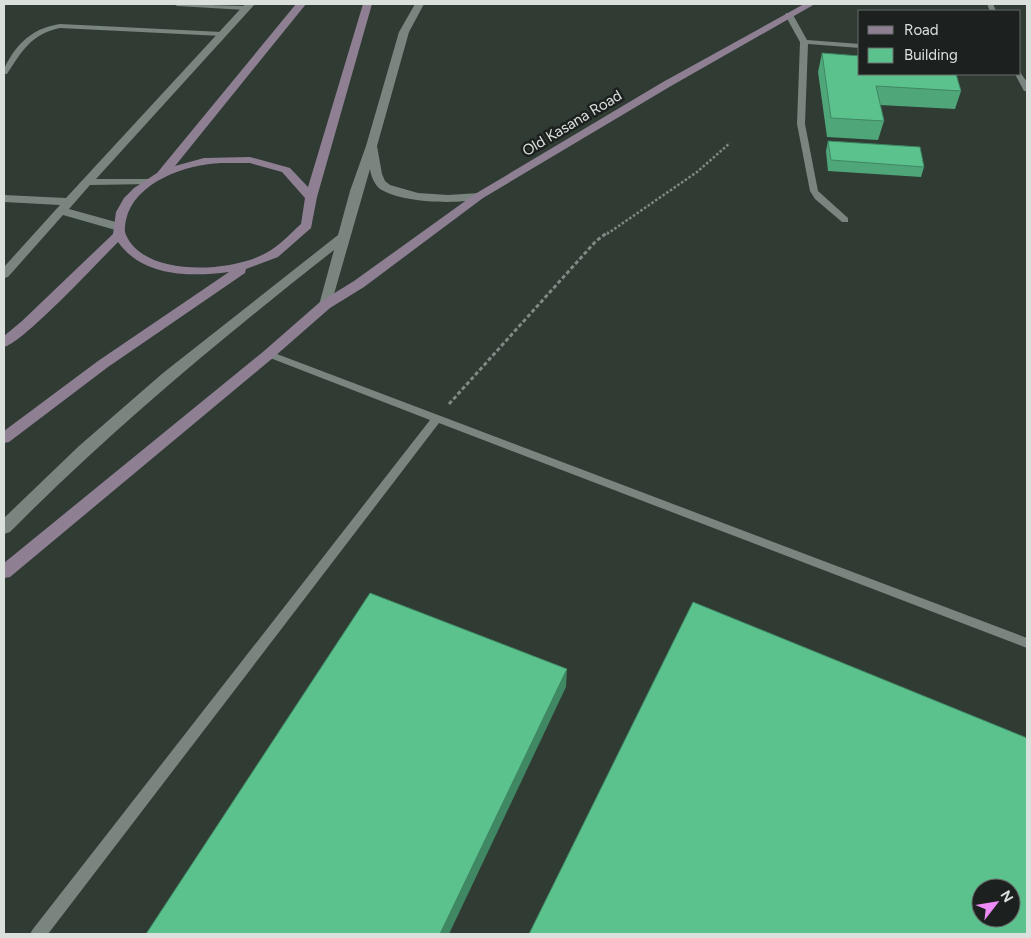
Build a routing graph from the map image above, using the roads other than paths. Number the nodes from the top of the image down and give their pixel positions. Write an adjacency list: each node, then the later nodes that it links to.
1 (177, 4): 6 (lane)
2 (301, 4): 15 (main road)
3 (368, 4): 19 (main road)
4 (419, 4): 14 (street)
5 (810, 4): 7 (main road, Old Kasana Road)
6 (248, 6): 8 (street)
7 (789, 15): 9 (lane); 18 (main road, Old Kasana Road)
8 (222, 34): 11 (lane); 16 (street)
9 (804, 42): 10 (lane); 22 (lane)
10 (858, 46)
11 (4, 72)
12 (1020, 75): 13 (lane)
13 (1027, 89)
14 (372, 146): 18 (street); 24 (street)
15 (160, 176): 17 (main road); 19 (main road)
16 (87, 182): 17 (street); 21 (street)
17 (147, 182): 23 (main road)
18 (479, 196): 27 (main road, Old Kasana Road)
19 (311, 197): 25 (main road)
20 (4, 198): 21 (street)
21 (65, 206): 23 (street); 26 (street)
22 (845, 220)
23 (119, 231): 25 (main road); 28 (main road)
24 (343, 237): 27 (street); 32 (street)
25 (248, 265): 31 (main road)
26 (4, 274)
27 (325, 305): 29 (main road, Old Kasana Road)
28 (4, 342)
29 (268, 354): 30 (lane); 33 (main road, Old Kasana Road)
30 (437, 418): 34 (lane); 35 (lane)
31 (4, 438)
32 (4, 528)
33 (4, 572)
34 (1027, 643)
35 (38, 934)

